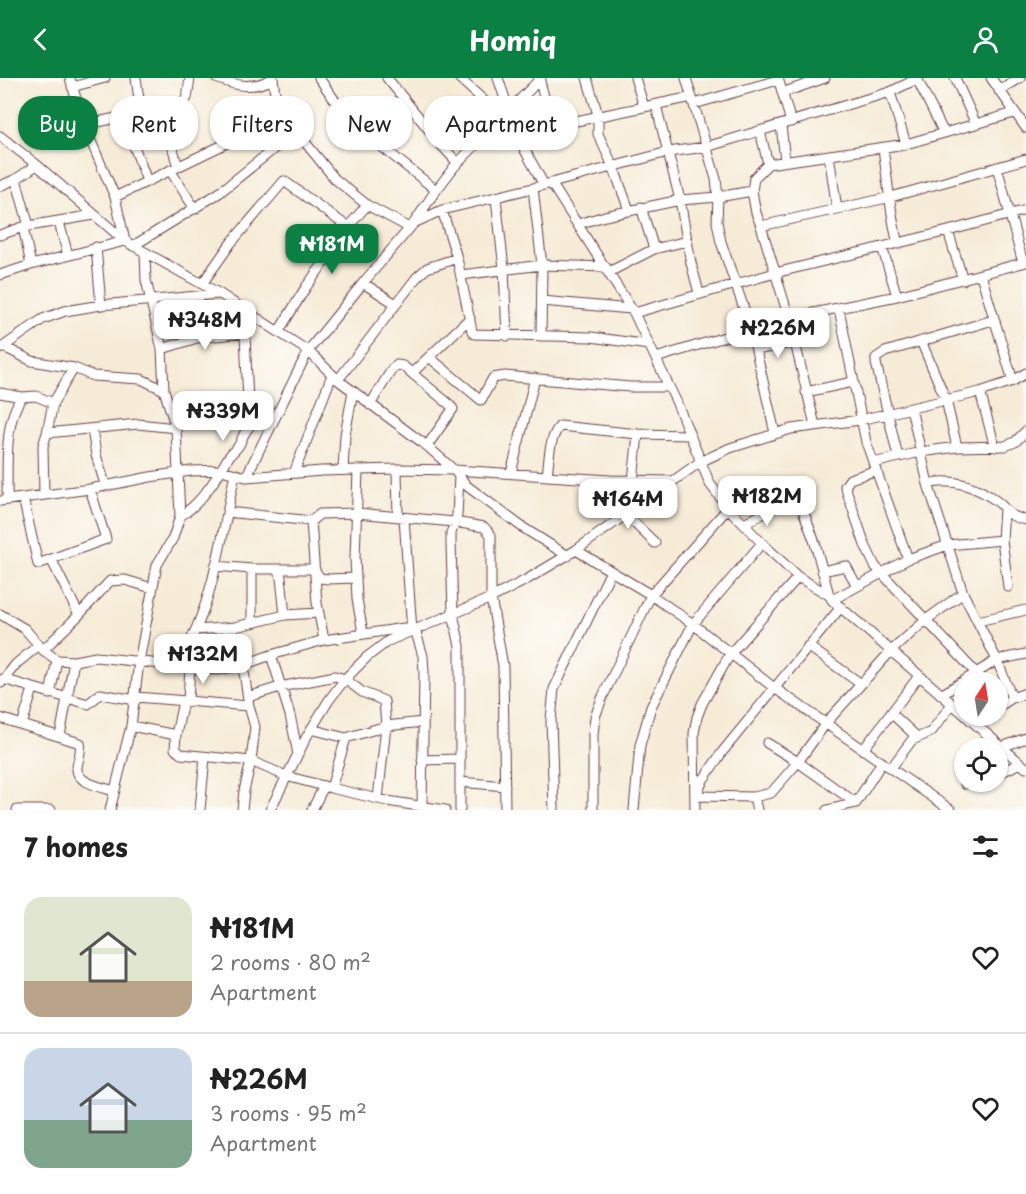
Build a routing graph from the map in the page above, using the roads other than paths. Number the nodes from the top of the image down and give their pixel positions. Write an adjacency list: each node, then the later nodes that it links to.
1 (105, 78): 20 (street)
2 (136, 78): 24 (street)
3 (190, 78): 25 (street)
4 (216, 78): 5 (street)
5 (273, 78): 26 (street)
6 (387, 78): 28 (street)
7 (459, 78): 29 (street)
8 (498, 78): 30 (street)
9 (587, 78): 38 (street)
10 (635, 78): 35 (street)
11 (686, 78): 33 (street)
12 (825, 78): 23 (street)
13 (955, 78): 41 (street)
14 (991, 78): 21 (street)
15 (1020, 78): 21 (street)
16 (323, 79): 27 (street)
17 (540, 79): 31 (street); 32 (street)
18 (778, 79): 23 (street); 33 (street)
19 (918, 79): 22 (street); 44 (street)
20 (71, 82)
21 (999, 91): 37 (street)
22 (890, 92): 40 (street); 46 (street)
23 (782, 93): 40 (street)
24 (138, 96)
25 (187, 96)
26 (275, 96)
27 (335, 96)
28 (400, 96)
29 (482, 96)
30 (502, 96)
31 (523, 96)
32 (544, 96)
33 (693, 101): 34 (street); 47 (street)
34 (656, 105): 35 (street); 58 (street)
35 (644, 107): 38 (street)
36 (412, 111): 62 (street)
37 (1014, 113): 41 (street); 42 (street)
38 (598, 115): 39 (street); 65 (street)
39 (578, 120)
40 (786, 123): 43 (street); 61 (street)
41 (976, 124): 44 (street)
42 (1026, 128)
43 (760, 131): 47 (street); 63 (street)
44 (944, 133): 46 (street)
45 (0, 137): 64 (street)
46 (906, 144): 48 (street)
47 (706, 147): 58 (street); 76 (street)
48 (883, 149): 59 (street); 77 (street)
49 (95, 150): 75 (street)
50 (135, 150): 69 (street)
51 (170, 150): 67 (street)
52 (210, 150): 67 (street)
53 (273, 150): 82 (street)
54 (311, 150): 80 (street)
55 (385, 150): 73 (street)
56 (471, 150): 62 (street)
57 (526, 150): 70 (street)
58 (668, 152): 65 (street); 79 (street)
59 (829, 155): 61 (street); 83 (street)
60 (1026, 159): 66 (street)
61 (785, 161): 63 (street)
62 (458, 163): 73 (street)
63 (768, 164): 74 (street)
64 (37, 165): 68 (street); 87 (street)
65 (613, 166): 70 (street); 85 (street)
66 (996, 167): 77 (street); 88 (street)
67 (174, 168): 69 (street); 82 (street)
68 (16, 179): 71 (street); 91 (street)
69 (147, 181): 75 (street)
70 (548, 184): 72 (street); 90 (street)
71 (0, 186)
72 (533, 188): 78 (street); 108 (street)
73 (436, 190): 92 (street)
74 (752, 190): 76 (street); 93 (street)
75 (115, 197): 98 (street)
76 (718, 197): 79 (street); 118 (street)
77 (891, 197): 83 (street); 99 (street)
78 (495, 198): 84 (street); 109 (street)
79 (680, 200): 81 (street); 97 (street)
80 (367, 206): 92 (street); 94 (street)
81 (641, 207): 85 (street); 102 (street)
82 (195, 209): 98 (street)
83 (837, 209): 93 (street)
84 (442, 210): 92 (street); 105 (street)
85 (628, 210): 90 (street)
86 (1026, 210): 88 (street)
87 (94, 215): 89 (street); 98 (street)
88 (1009, 215): 95 (street); 106 (street)
89 (59, 222): 91 (street); 104 (street)
90 (578, 224): 110 (street)
91 (26, 226): 96 (street); 107 (street)
92 (412, 226): 116 (street)
93 (761, 226): 111 (street)
94 (348, 227): 117 (street); 133 (street)
95 (948, 231): 99 (street); 115 (street)
96 (0, 235)
97 (687, 241): 102 (street); 119 (street)
98 (129, 243): 100 (street); 103 (street)
99 (898, 244): 101 (street)
100 (96, 247): 104 (street); 125 (street)
101 (882, 247): 111 (street); 121 (street)
102 (654, 249): 110 (street)
103 (145, 253): 117 (street); 122 (street)
104 (68, 255): 107 (street)
105 (457, 258): 113 (street); 124 (street)
106 (1025, 262): 114 (street)
107 (31, 265): 112 (street)
108 (542, 265): 109 (street); 110 (street); 123 (street)
109 (504, 269): 113 (street); 135 (street)
110 (608, 270): 127 (street)
111 (775, 273): 118 (street); 130 (street)
112 (0, 275)
113 (461, 275): 129 (street)
114 (981, 275): 115 (street); 131 (street)
115 (963, 280): 121 (street)
116 (363, 283): 124 (street); 143 (street)
117 (202, 284): 120 (street)
118 (736, 284): 119 (street); 132 (street)
119 (699, 293): 127 (street)
120 (220, 294): 122 (street); 128 (street)
121 (897, 296): 126 (street)
122 (152, 301): 125 (street); 141 (street)
123 (542, 301): 127 (street); 136 (street)
124 (396, 304): 149 (street)
125 (101, 305): 140 (street)
126 (839, 309): 130 (street); 152 (street)
127 (632, 311): 139 (street)
128 (249, 312): 133 (street); 134 (street)
129 (470, 318): 135 (street); 144 (street)
130 (789, 318): 138 (street)
131 (993, 320): 137 (street); 151 (street)
132 (751, 329): 142 (street); 145 (street)
133 (279, 331): 143 (street)
134 (245, 333): 141 (street); 182 (street)
135 (507, 336): 136 (street)
136 (541, 336): 139 (street)
137 (921, 341): 160 (street); 164 (street)
138 (795, 342): 142 (street); 156 (street)
139 (649, 345): 145 (street)
140 (2, 348): 146 (street)
141 (162, 349): 154 (street)
142 (756, 350): 171 (street)
143 (308, 351): 149 (street); 191 (street)
144 (429, 357): 147 (street); 150 (street)
145 (656, 358): 153 (street)
146 (74, 368): 154 (street); 161 (street)
147 (412, 373): 162 (street); 174 (street)
148 (1026, 373): 151 (street)
149 (335, 378): 155 (street); 186 (street)
150 (535, 378): 153 (street); 188 (street)
151 (1013, 381): 157 (street)
152 (853, 382): 156 (street); 165 (street)
153 (669, 387): 173 (street)
154 (164, 390): 167 (street)
155 (352, 391): 162 (street); 183 (street)
156 (806, 392): 166 (street)
157 (980, 392): 160 (street); 176 (street)
158 (0, 393): 159 (street)
159 (22, 397): 161 (street); 199 (street)
160 (946, 400): 163 (street); 175 (street)
161 (52, 403): 170 (street)
162 (370, 405): 174 (street)
163 (910, 408): 164 (street); 177 (street)
164 (889, 413): 165 (street); 178 (street)
165 (860, 420): 166 (street); 180 (street)
166 (815, 425): 171 (street)
167 (176, 428): 168 (street); 185 (street)
168 (92, 429): 170 (street); 194 (street)
169 (1026, 431): 176 (street)
170 (48, 433): 197 (street)
171 (775, 433): 179 (street)
172 (638, 434): 173 (street); 190 (street); 192 (street)
173 (690, 435): 179 (street)
174 (427, 446): 187 (street)
175 (957, 447): 176 (street); 177 (street)
176 (995, 447)
177 (921, 452): 178 (street); 195 (street)
178 (898, 457): 180 (street)
179 (700, 462): 193 (street); 201 (street)
180 (875, 467): 219 (street); 226 (street)
181 (397, 469): 184 (street); 187 (street); 208 (street)
182 (222, 470): 185 (street); 189 (street); 207 (street)
183 (343, 470): 184 (street); 186 (street)
184 (358, 470): 205 (street)
185 (179, 473): 194 (street); 207 (street)
186 (294, 473): 191 (street)
187 (457, 473): 188 (street); 211 (street); 217 (street)
188 (511, 473): 190 (street)
189 (236, 474): 191 (street); 204 (street)
190 (547, 476): 192 (street)
191 (246, 477)
192 (633, 481): 193 (street)
193 (672, 481): 206 (street)
194 (105, 484): 196 (street)
195 (928, 484): 202 (street); 216 (street)
196 (90, 489): 197 (street); 218 (street)
197 (44, 494): 198 (street)
198 (23, 498): 199 (street); 218 (street)
199 (3, 500)
200 (777, 506): 212 (street)
201 (728, 508): 212 (street); 233 (street)
202 (1004, 509): 209 (street); 213 (street)
203 (803, 510): 225 (street)
204 (227, 512): 210 (street); 220 (street)
205 (357, 513): 208 (street); 210 (street); 228 (street)
206 (626, 515): 214 (street); 217 (street)
207 (180, 516): 231 (street)
208 (401, 518): 211 (street); 247 (street)
209 (1026, 520)
210 (312, 521): 223 (street)
211 (454, 522): 235 (street); 240 (street)
212 (744, 524): 215 (street)
213 (1002, 540): 216 (street); 230 (street)
214 (655, 543)
215 (762, 543): 227 (street); 246 (street)
216 (948, 545): 219 (street); 232 (street)
217 (572, 553): 224 (street); 235 (street)
218 (51, 559): 241 (street)
219 (908, 559): 226 (street)
220 (215, 566): 221 (street); 248 (street)
221 (252, 569): 222 (street); 245 (street)
222 (280, 569): 223 (street); 242 (street)
223 (314, 569): 228 (street); 238 (street)
224 (611, 570): 233 (street); 334 (street)
225 (822, 571): 229 (street); 234 (street)
226 (882, 573): 229 (street); 243 (street)
227 (798, 577): 234 (street); 255 (street)
228 (356, 578): 249 (street)
229 (857, 586): 234 (street)
230 (1008, 586)
231 (152, 588): 241 (street); 261 (street)
232 (963, 593): 243 (street); 244 (street)
233 (651, 594): 246 (street); 335 (street)
234 (830, 597): 236 (street)
235 (490, 598): 240 (street); 315 (street)
236 (841, 607): 251 (street); 254 (street)
237 (1026, 610): 244 (street)
238 (319, 613): 242 (street); 250 (street)
239 (0, 614): 252 (street)
240 (453, 614): 247 (street); 305 (street)
241 (79, 615): 252 (street)
242 (285, 615): 245 (street)
243 (926, 620): 254 (street); 264 (street)
244 (978, 621): 259 (street)
245 (252, 623): 248 (street)
246 (693, 624): 255 (street); 336 (street)
247 (413, 629): 249 (street); 267 (street); 286 (street)
248 (196, 630): 253 (street)
249 (363, 633): 250 (street)
250 (324, 640): 257 (street)
251 (808, 646): 269 (street); 271 (street)
252 (41, 647): 258 (street); 268 (street)
253 (187, 647)
254 (891, 651): 266 (street); 269 (street)
255 (730, 654): 271 (street); 318 (street)
256 (1026, 654): 259 (street)
257 (270, 655): 262 (street); 270 (street)
258 (57, 660): 260 (street); 275 (street)
259 (997, 660): 265 (street); 278 (street)
260 (74, 661): 261 (street); 277 (street)
261 (139, 662): 263 (street); 279 (street)
262 (243, 665): 263 (street); 282 (street)
263 (190, 667): 280 (street)
264 (975, 672)
265 (978, 672)
266 (919, 676): 276 (street); 284 (street)
267 (345, 679): 270 (street); 290 (street); 292 (street)
268 (2, 682): 273 (street)
269 (861, 684): 287 (street)
270 (280, 687): 282 (street); 303 (street)
271 (773, 687): 287 (street); 318 (street)
272 (954, 687): 276 (street)
273 (33, 689): 275 (street); 288 (street)
274 (1026, 693): 278 (street)
275 (51, 694): 277 (street)
276 (941, 695): 283 (street)
277 (67, 698): 279 (street); 294 (street)
278 (1012, 698): 281 (street)
279 (136, 699): 280 (street); 289 (street)
280 (185, 701): 282 (street); 293 (street)
281 (1008, 701)
282 (248, 702): 307 (street)
283 (952, 704): 295 (street)
284 (891, 712): 295 (street); 301 (street)
285 (0, 718): 288 (street)
286 (423, 722): 290 (street); 306 (street)
287 (826, 723): 301 (street); 308 (street)
288 (22, 725): 294 (street)
289 (131, 726): 293 (street); 317 (street)
290 (386, 726): 296 (street); 320 (street)
291 (978, 726): 297 (street)
292 (311, 729): 296 (street); 303 (street)
293 (176, 735): 304 (street)
294 (60, 736): 317 (street)
295 (917, 737): 311 (street)
296 (346, 738): 316 (street)
297 (992, 738)
298 (1026, 738): 300 (street)
299 (767, 743): 308 (street)
300 (1008, 745)
301 (863, 750): 309 (street)
302 (1008, 752): 310 (street)
303 (298, 754): 313 (street)
304 (205, 757): 307 (street); 326 (street)
305 (460, 759): 306 (street); 314 (street)
306 (422, 760): 322 (street)
307 (251, 761): 313 (street); 327 (street)
308 (798, 762): 319 (street); 321 (street)
309 (882, 762): 311 (street); 321 (street)
310 (1023, 765): 312 (street)
311 (891, 768): 340 (street)
312 (1008, 770)
313 (286, 776): 316 (street); 328 (street)
314 (460, 782): 315 (street); 332 (street)
315 (505, 786): 333 (street)
316 (327, 787): 320 (street); 329 (street)
317 (114, 791): 325 (street)
318 (696, 796): 319 (street); 337 (street)
319 (754, 797): 338 (street)
320 (384, 803): 322 (street)
321 (851, 806): 339 (street)
322 (422, 807): 330 (street)
323 (17, 810): 324 (street)
324 (51, 810)
325 (110, 810)
326 (200, 810)
327 (242, 810)
328 (270, 810)
329 (312, 810)
330 (437, 810): 331 (street)
331 (445, 810)
332 (460, 810)
333 (505, 810)
334 (554, 810)
335 (593, 810)
336 (634, 810)
337 (695, 810)
338 (757, 810)
339 (827, 810)
340 (951, 810)

